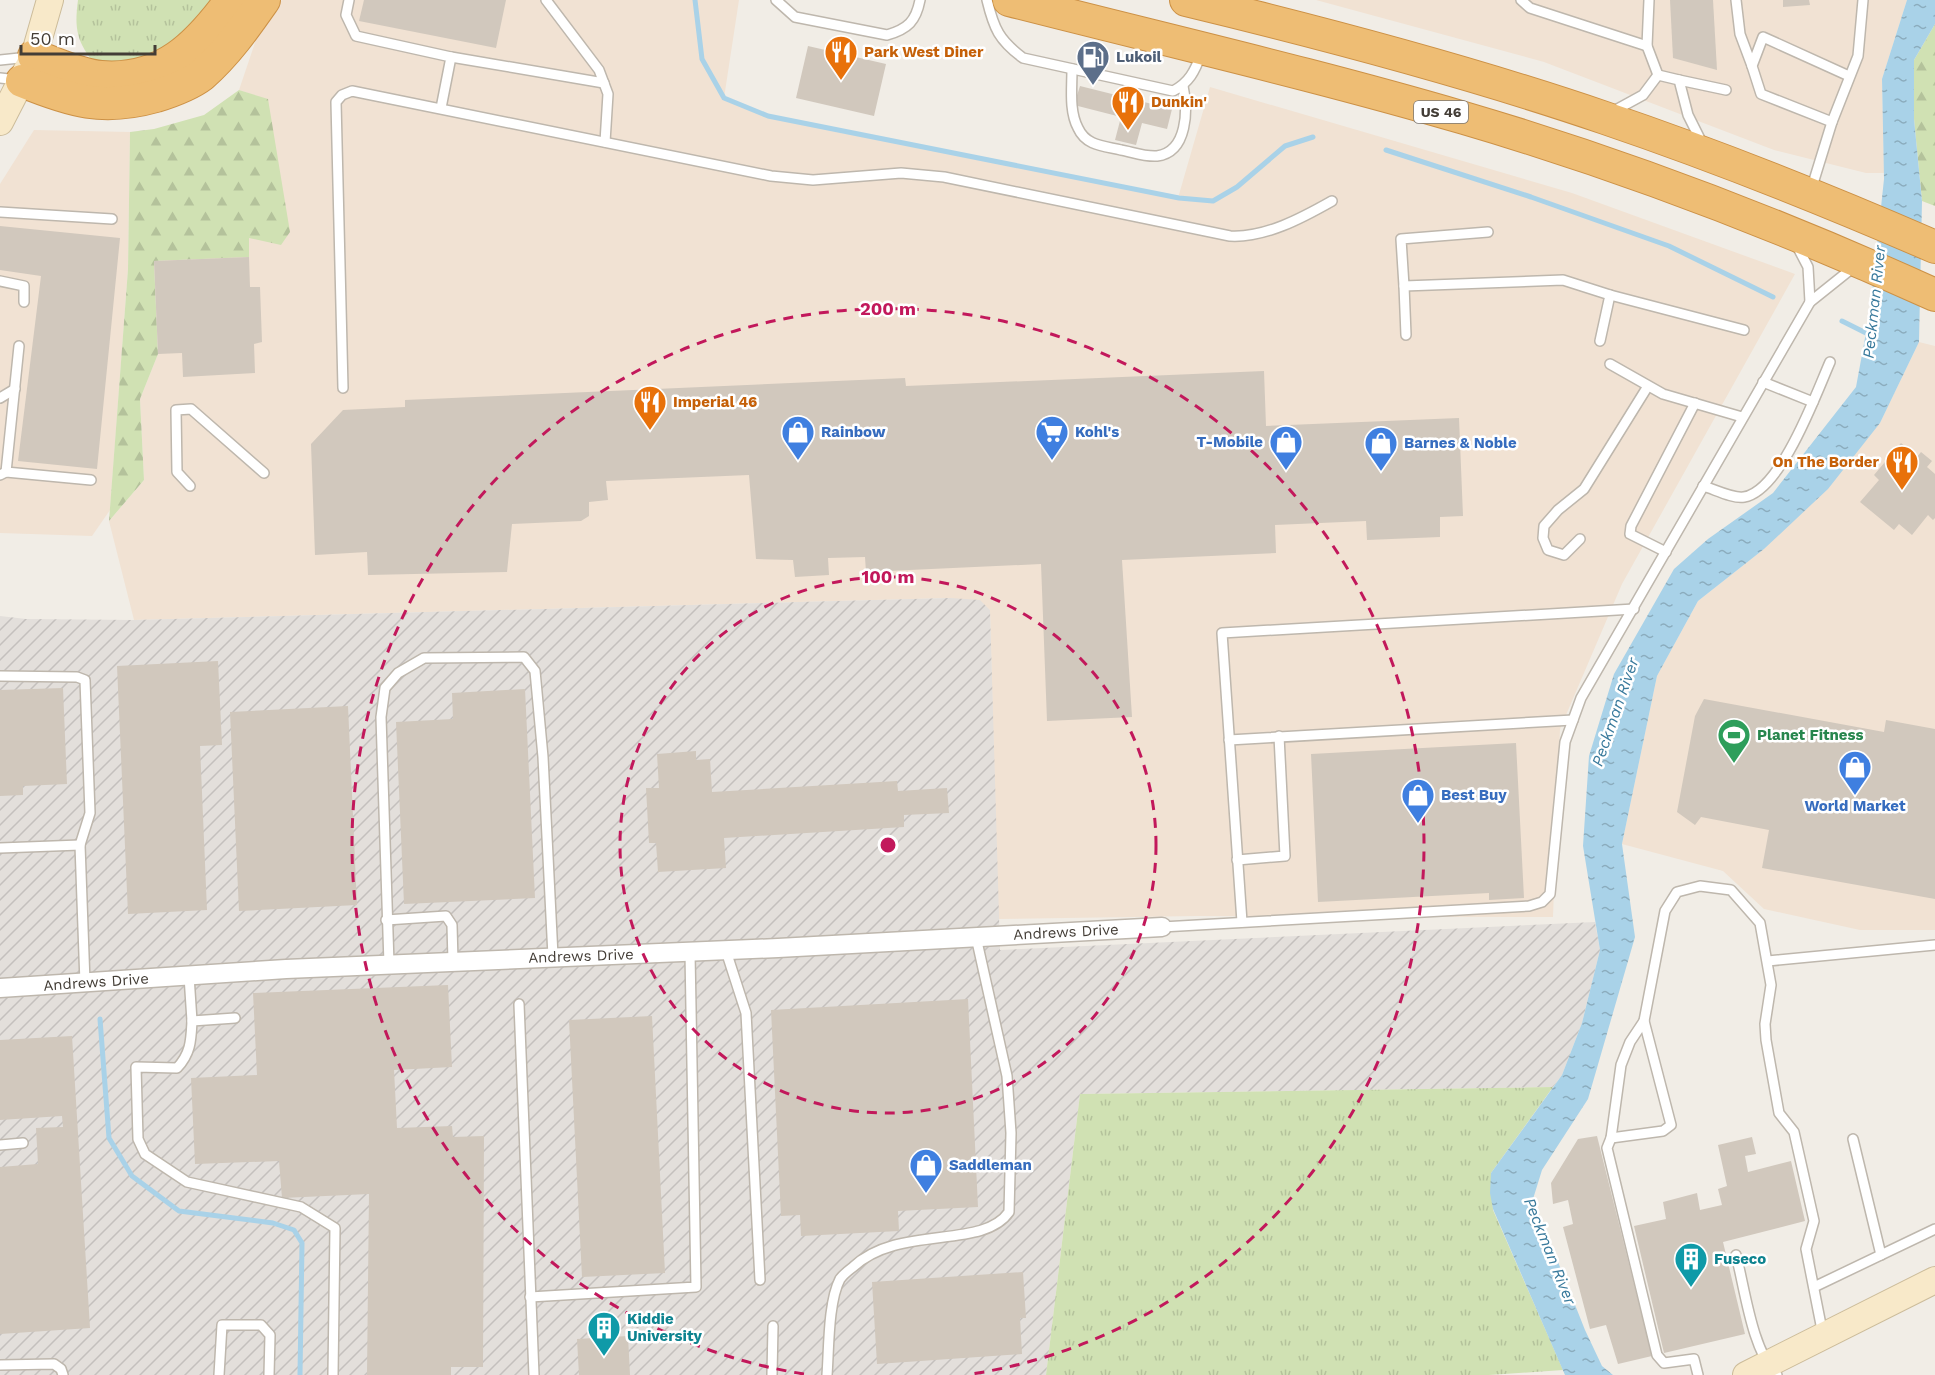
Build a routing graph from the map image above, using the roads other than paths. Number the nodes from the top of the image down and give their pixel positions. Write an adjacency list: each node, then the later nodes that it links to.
1 (50, 0): 19 (street)
2 (231, 0): 19 (highway)
3 (264, 0): 19 (highway)
4 (349, 0): 17 (lane)
5 (546, 0): 24 (lane)
6 (776, 0): 7 (lane)
7 (920, 0)
8 (987, 0): 20 (lane)
9 (1009, 0): 16 (highway, US 46)
10 (1186, 0): 28 (highway)
11 (1521, 0): 15 (lane)
12 (1649, 0): 15 (lane)
13 (1736, 0): 18 (lane)
14 (1863, 0): 22 (lane)
15 (1647, 46): 21 (lane)
16 (1203, 49): 25 (lane); 38 (highway, US 46)
17 (451, 57): 24 (lane); 27 (lane)
18 (1752, 66): 22 (lane); 30 (lane)
19 (14, 69): 29 (street)
20 (1072, 69): 25 (lane); 25 (lane)
21 (1658, 75): 23 (lane); 28 (lane)
22 (1849, 76): 30 (lane)
23 (1679, 80): 26 (lane); 32 (lane)
24 (604, 83): 31 (lane)
25 (1183, 87)
26 (1726, 90)
27 (441, 108): 31 (lane); 55 (lane)
28 (1603, 117): 32 (highway)
29 (0, 122)
30 (1832, 122): 33 (lane)
31 (605, 142): 34 (lane)
32 (1709, 155): 33 (highway)
33 (1810, 195): 39 (highway)
34 (1332, 201)
35 (0, 212): 36 (lane)
36 (112, 219)
37 (1488, 232): 42 (lane)
38 (1791, 233): 40 (highway, US 46); 46 (lane)
39 (1935, 247)
40 (1860, 262): 44 (highway, US 46); 46 (lane)
41 (0, 281): 45 (lane)
42 (1404, 286): 43 (lane); 48 (lane)
43 (1610, 295): 47 (lane); 49 (lane)
44 (1935, 295)
45 (24, 302)
46 (1810, 302): 53 (lane)
47 (1744, 330)
48 (1406, 336)
49 (1600, 340)
50 (19, 346): 56 (lane)
51 (1830, 362): 58 (lane)
52 (1610, 364): 54 (lane)
53 (1763, 382): 58 (lane); 60 (lane)
54 (1648, 386): 59 (lane); 66 (lane)
55 (343, 388)
56 (15, 389): 57 (lane); 62 (lane)
57 (0, 398)
58 (1813, 402): 65 (lane)
59 (1695, 403): 60 (lane); 67 (lane)
60 (1742, 417): 65 (lane)
61 (264, 473): 64 (lane)
62 (3, 474): 63 (lane)
63 (91, 480)
64 (190, 486)
65 (1703, 486): 67 (lane)
66 (1580, 539)
67 (1666, 552): 68 (lane)
68 (1634, 609): 70 (lane); 72 (lane)
69 (0, 676): 73 (lane)
70 (1573, 720): 71 (lane); 77 (lane)
71 (1279, 736): 72 (lane); 75 (lane)
72 (1229, 740): 75 (lane)
73 (80, 845): 74 (lane); 88 (lane)
74 (0, 848)
75 (1237, 860): 77 (lane)
76 (386, 920): 83 (lane); 84 (lane); 86 (lane)
77 (1242, 922): 78 (lane)
78 (1162, 927): 79 (street, Andrews Drive)
79 (976, 937): 81 (street, Andrews Drive); 115 (lane)
80 (1935, 945): 85 (lane)
81 (726, 951): 82 (street, Andrews Drive); 101 (lane)
82 (690, 953): 83 (street, Andrews Drive); 104 (lane)
83 (553, 956): 84 (street, Andrews Drive)
84 (453, 961): 86 (street, Andrews Drive)
85 (1768, 961): 93 (lane); 103 (lane)
86 (389, 964): 87 (street, Andrews Drive)
87 (189, 976): 88 (street, Andrews Drive); 92 (lane)
88 (85, 982): 89 (street, Andrews Drive)
89 (0, 988)
90 (519, 1004): 104 (lane)
91 (235, 1018): 92 (lane)
92 (192, 1021): 112 (lane)
93 (1644, 1021): 94 (lane); 94 (lane)
94 (1611, 1138): 116 (lane)
95 (1853, 1139): 100 (lane)
96 (23, 1143): 97 (lane)
97 (0, 1145)
98 (1935, 1229): 100 (lane)
99 (1736, 1255): 108 (lane)
100 (1881, 1255): 103 (lane)
101 (760, 1280)
102 (1935, 1280): 106 (street)
103 (1814, 1287): 106 (lane)
104 (530, 1297): 113 (lane)
105 (773, 1326): 114 (lane)
106 (1823, 1338): 108 (street)
107 (0, 1365): 109 (lane)
108 (1764, 1372)
109 (63, 1375)
110 (219, 1375): 111 (lane)
111 (269, 1375)
112 (333, 1375)
113 (534, 1375)
114 (772, 1375)
115 (827, 1375)
116 (1698, 1375)

